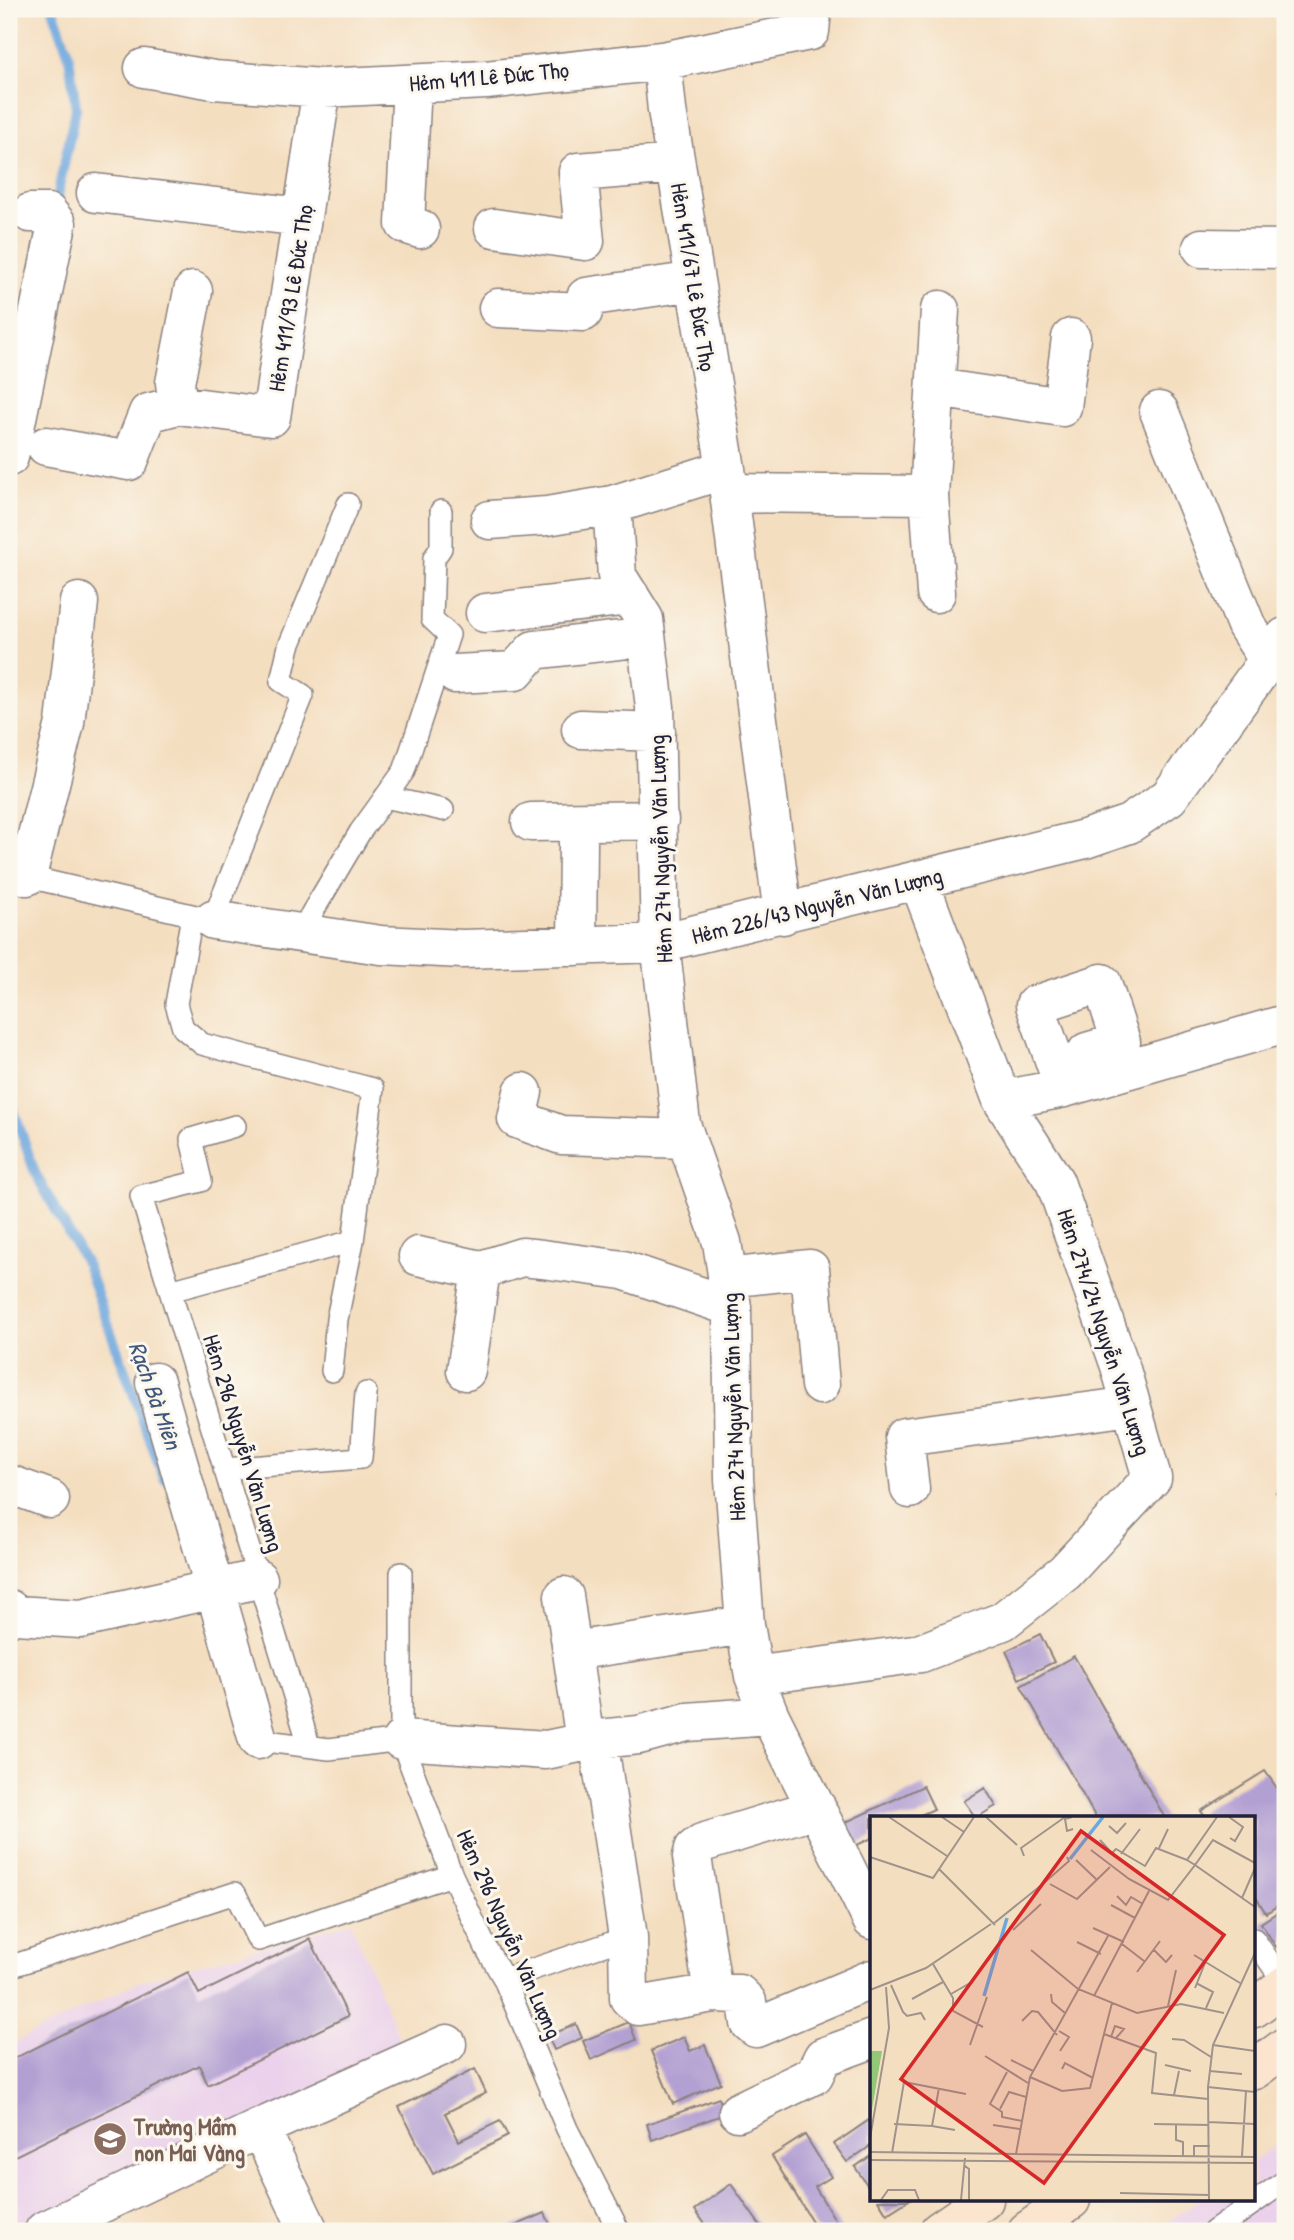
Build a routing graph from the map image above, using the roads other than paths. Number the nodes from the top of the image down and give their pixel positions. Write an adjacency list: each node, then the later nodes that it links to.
1 (812, 9): 2 (street, Hẻm 411 Lê Đức Thọ)
2 (662, 61): 4 (street, Hẻm 411 Lê Đức Thọ); 6 (street, Hẻm 411/67 Lê Đức Thọ)
3 (144, 68): 5 (street, Hẻm 411 Lê Đức Thọ)
4 (412, 84): 5 (street, Hẻm 411 Lê Đức Thọ); 11 (street)
5 (322, 88): 9 (street, Hẻm 411/93 Lê Đức Thọ)
6 (676, 164): 10 (street); 14 (street, Hẻm 411/67 Lê Đức Thọ)
7 (96, 193): 9 (street)
8 (19, 213): 23 (street)
9 (302, 217): 20 (street, Hẻm 411/93 Lê Đức Thọ)
10 (494, 228)
11 (420, 229)
12 (1202, 248): 13 (street)
13 (1285, 249)
14 (695, 281): 16 (street); 24 (street, Hẻm 411/67 Lê Đức Thọ)
15 (193, 291): 20 (street)
16 (498, 308)
17 (940, 310): 19 (street)
18 (1071, 338): 19 (street)
19 (936, 388): 25 (street)
20 (178, 405): 22 (street, Hẻm 411/93 Lê Đức Thọ)
21 (1159, 411): 35 (street)
22 (46, 446)
23 (9, 457)
24 (727, 481): 25 (street); 27 (street); 46 (street, Hẻm 411/67 Lê Đức Thọ)
25 (929, 495): 30 (street)
26 (348, 504): 47 (lane)
27 (612, 505): 29 (street); 31 (street, Hẻm 274 Nguyễn Văn Lượng)
28 (441, 511): 39 (lane)
29 (491, 520)
30 (936, 593)
31 (630, 596): 33 (street); 34 (street, Hẻm 274 Nguyễn Văn Lượng)
32 (79, 602): 44 (street)
33 (485, 613)
34 (646, 637): 36 (street); 38 (street, Hẻm 274 Nguyễn Văn Lượng)
35 (1276, 648): 45 (street, Hẻm 226/43 Nguyễn Văn Lượng)
36 (455, 674)
37 (581, 729): 38 (street)
38 (656, 732): 41 (street, Hẻm 274 Nguyễn Văn Lượng)
39 (385, 797): 40 (lane); 48 (lane)
40 (443, 810)
41 (659, 820): 42 (street); 49 (street, Hẻm 274 Nguyễn Văn Lượng)
42 (531, 821)
43 (578, 842): 50 (street)
44 (18, 874): 47 (lane, Hẻm 226/43 Nguyễn Văn Lượng)
45 (919, 881): 46 (street, Hẻm 226/43 Nguyễn Văn Lượng); 53 (street, Hẻm 274/24 Nguyễn Văn Lượng)
46 (783, 915): 49 (street, Hẻm 226/43 Nguyễn Văn Lượng)
47 (202, 918): 48 (street, Hẻm 226/43 Nguyễn Văn Lượng); 56 (lane)
48 (300, 933): 50 (street, Hẻm 226/43 Nguyễn Văn Lượng)
49 (660, 943): 50 (street, Hẻm 226/43 Nguyễn Văn Lượng); 55 (street, Hẻm 274 Nguyễn Văn Lượng)
50 (577, 946)
51 (1285, 1024): 53 (street)
52 (523, 1092): 55 (street)
53 (1002, 1100): 66 (street, Hẻm 274/24 Nguyễn Văn Lượng)
54 (235, 1126): 59 (lane, Hẻm 296 Nguyễn Văn Lượng)
55 (686, 1139): 60 (street, Hẻm 274 Nguyễn Văn Lượng)
56 (353, 1241): 59 (lane); 61 (lane)
57 (418, 1256): 58 (street)
58 (481, 1270): 60 (street); 62 (street)
59 (170, 1291): 67 (lane, Hẻm 296 Nguyễn Văn Lượng)
60 (729, 1292): 64 (street); 76 (street, Hẻm 274 Nguyễn Văn Lượng)
61 (332, 1371)
62 (466, 1371)
63 (155, 1382): 73 (street)
64 (820, 1385)
65 (366, 1393): 67 (lane)
66 (1131, 1406): 69 (street); 78 (street, Hẻm 274/24 Nguyễn Văn Lượng)
67 (224, 1469): 72 (lane, Hẻm 296 Nguyễn Văn Lượng)
68 (9, 1484): 70 (street)
69 (910, 1489)
70 (50, 1499)
71 (401, 1573): 81 (lane)
72 (258, 1579): 73 (street); 83 (lane, Hẻm 296 Nguyễn Văn Lượng)
73 (214, 1589): 75 (street); 80 (street)
74 (564, 1596): 77 (street)
75 (9, 1609)
76 (745, 1625): 77 (street); 78 (street, Hẻm 274 Nguyễn Văn Lượng)
77 (572, 1651): 82 (street)
78 (754, 1676): 79 (street, Hẻm 274 Nguyễn Văn Lượng)
79 (770, 1716): 82 (street); 84 (street, Hẻm 274 Nguyễn Văn Lượng)
80 (258, 1740): 83 (lane)
81 (401, 1740): 82 (street); 83 (lane); 85 (lane, Hẻm 296 Nguyễn Văn Lượng)
82 (592, 1740): 87 (street)
83 (309, 1745)
84 (817, 1808): 86 (street, Hẻm 274 Nguyễn Văn Lượng); 93 (street)
85 (452, 1875): 89 (lane); 90 (lane, Hẻm 296 Nguyễn Văn Lượng)
86 (870, 1916)
87 (628, 1937): 90 (lane); 93 (street)
88 (1256, 1943): 92 (lane)
89 (9, 1967)
90 (504, 1979): 108 (lane, Hẻm 296 Nguyễn Văn Lượng)
91 (870, 1980): 93 (street)
92 (1285, 1985): 94 (street)
93 (713, 1993)
94 (1256, 2007)
95 (870, 2040): 99 (street)
96 (447, 2043): 100 (street)
97 (1285, 2047): 98 (street)
98 (1256, 2069)
99 (738, 2112)
100 (260, 2128): 106 (street); 107 (street)
101 (1285, 2181): 102 (lane)
102 (1256, 2201)
103 (981, 2202): 109 (street)
104 (1068, 2202): 110 (street)
105 (1255, 2202): 111 (lane)
106 (44, 2231)
107 (309, 2231)
108 (619, 2231)
109 (939, 2231)
110 (1027, 2231)
111 (1214, 2231)

